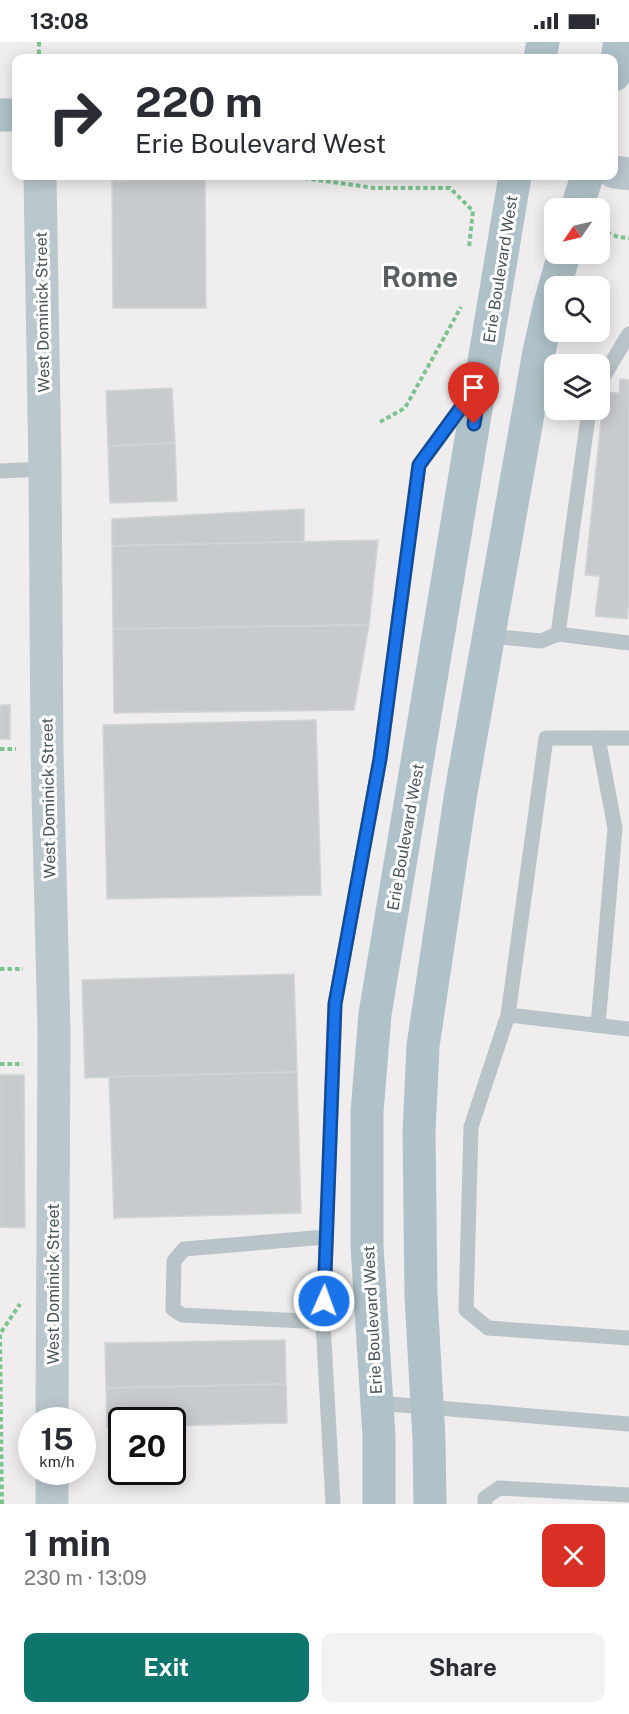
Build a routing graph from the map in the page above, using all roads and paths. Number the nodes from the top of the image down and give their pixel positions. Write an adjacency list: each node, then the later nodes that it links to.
1 (629, 67): 2 (main road)
2 (618, 86)
3 (40, 180): 18 (street, West Dominick Street)
4 (318, 180): 10 (path)
5 (514, 180): 15 (main road, Erie Boulevard West)
6 (586, 180): 7 (main road)
7 (580, 198)
8 (610, 233): 9 (path)
9 (629, 238)
10 (468, 256)
11 (561, 264): 21 (main road)
12 (464, 301): 17 (path)
13 (629, 334): 14 (lane)
14 (610, 365)
15 (481, 380): 28 (lane); 32 (main road, Erie Boulevard West)
16 (588, 420): 20 (lane)
17 (380, 422)
18 (45, 470): 19 (lane); 33 (street, West Dominick Street)
19 (0, 471)
20 (558, 634): 21 (lane); 22 (lane)
21 (489, 636): 34 (main road)
22 (629, 643)
23 (598, 738): 24 (lane); 25 (lane); 26 (lane)
24 (629, 738)
25 (508, 1015): 26 (lane); 31 (lane)
26 (598, 1025): 27 (lane)
27 (629, 1029)
28 (326, 1238): 30 (lane); 30 (lane)
29 (21, 1302): 38 (path)
30 (323, 1322): 40 (lane)
31 (629, 1338)
32 (377, 1403): 34 (lane); 41 (main road, Erie Boulevard West)
33 (52, 1407)
34 (428, 1407): 35 (lane); 42 (main road)
35 (629, 1424)
36 (52, 1485): 39 (street)
37 (629, 1495): 43 (lane)
38 (2, 1504)
39 (52, 1504)
40 (333, 1504)
41 (379, 1504)
42 (430, 1504)
43 (485, 1504)

